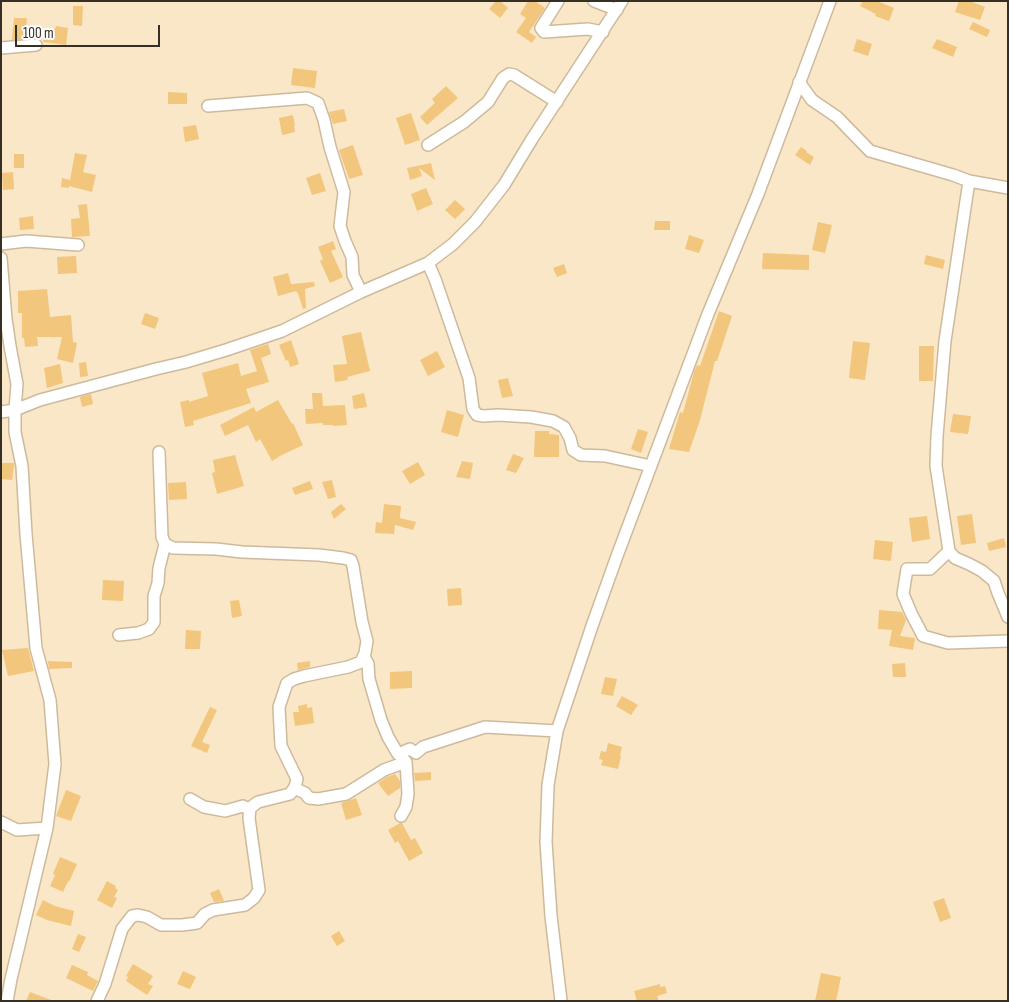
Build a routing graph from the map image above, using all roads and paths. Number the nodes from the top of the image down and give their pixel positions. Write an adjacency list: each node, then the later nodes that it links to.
1 (558, 1): 5 (street)
2 (594, 1): 4 (street)
3 (830, 1): 8 (street)
4 (619, 6): 5 (street)
5 (603, 32): 9 (street)
6 (36, 45): 7 (street)
7 (1, 48)
8 (799, 82): 12 (street); 22 (street)
9 (557, 102): 11 (street); 17 (street)
10 (208, 106): 18 (street)
11 (428, 145)
12 (969, 181): 13 (street); 24 (street)
13 (1008, 188)
14 (1, 244): 15 (street)
15 (78, 245)
16 (1, 258): 19 (street)
17 (428, 263): 18 (street); 22 (street)
18 (361, 292): 19 (street)
19 (15, 410): 20 (street); 36 (street)
20 (1, 412)
21 (159, 452): 23 (street)
22 (651, 466): 29 (street)
23 (166, 544): 26 (street); 28 (street)
24 (950, 551): 25 (street); 27 (street)
25 (1008, 617)
26 (119, 635)
27 (1008, 641)
28 (364, 656): 30 (street); 31 (street)
29 (557, 731): 30 (street); 39 (street)
30 (402, 758): 31 (street); 34 (street)
31 (294, 788): 33 (street)
32 (190, 799): 33 (street)
33 (250, 810): 38 (street)
34 (401, 816)
35 (1, 822): 36 (street)
36 (47, 828): 37 (street)
37 (7, 1001)
38 (97, 1001)
39 (561, 1001)

